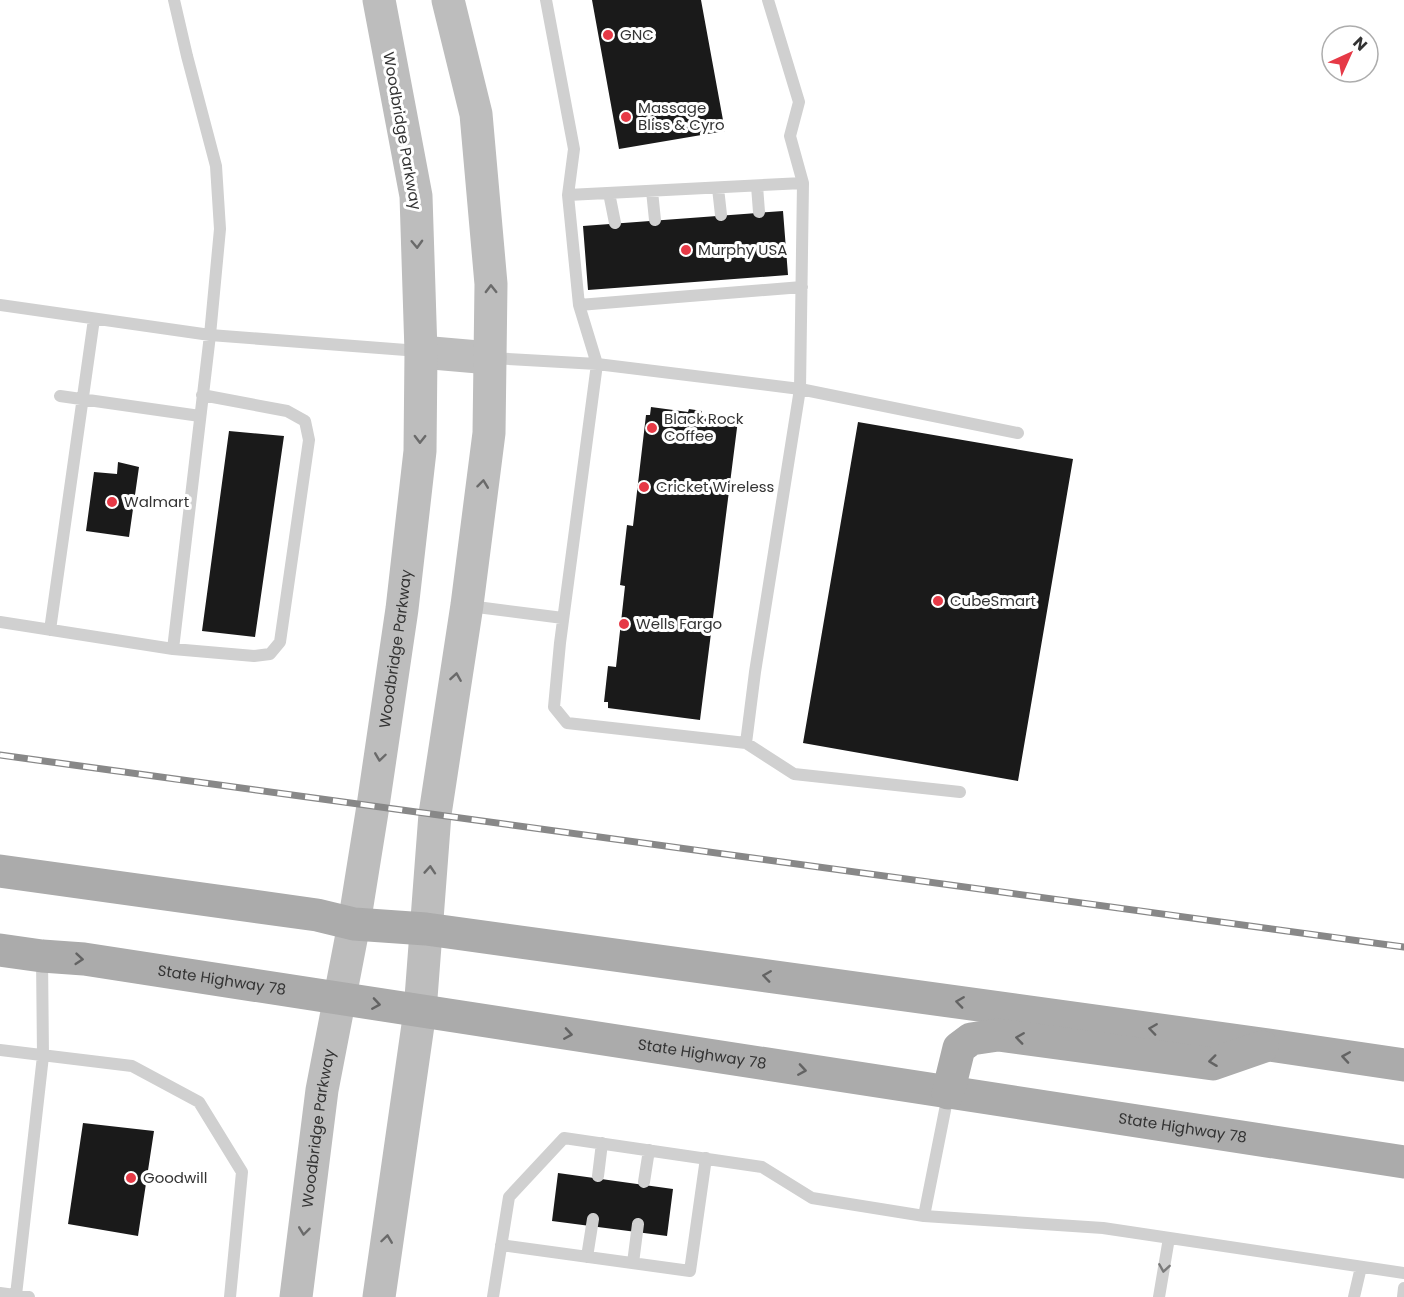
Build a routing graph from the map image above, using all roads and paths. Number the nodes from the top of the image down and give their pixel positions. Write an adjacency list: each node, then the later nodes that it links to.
1 (174, 0): 28 (lane)
2 (379, 0): 29 (main road, Woodbridge Parkway, one-way to 29)
3 (448, 0): 30 (main road, one-way to 3)
4 (546, 0): 11 (lane)
5 (768, 0): 6 (lane)
6 (803, 183): 7 (lane); 20 (lane)
7 (757, 186): 8 (lane); 12 (lane)
8 (718, 188): 9 (lane); 13 (lane)
9 (652, 191): 10 (lane); 14 (lane)
10 (609, 193): 11 (lane); 15 (lane)
11 (568, 195): 26 (lane)
12 (759, 212)
13 (721, 215)
14 (655, 220)
15 (615, 223)
16 (759, 277): 21 (lane)
17 (723, 280): 22 (lane)
18 (657, 285): 23 (lane)
19 (620, 287): 24 (lane)
20 (802, 287): 21 (lane); 32 (lane)
21 (759, 291): 22 (lane)
22 (723, 293): 23 (lane)
23 (658, 298): 24 (lane)
24 (622, 302): 26 (lane)
25 (0, 305): 27 (lane)
26 (579, 305): 31 (lane)
27 (94, 319): 28 (lane); 35 (lane)
28 (210, 335): 29 (lane); 33 (lane)
29 (421, 352): 30 (main road); 46 (main road, Woodbridge Parkway, one-way to 46)
30 (490, 358): 31 (lane); 38 (main road, one-way to 30)
31 (597, 364): 32 (lane); 39 (lane)
32 (800, 388): 37 (lane); 43 (lane)
33 (202, 395): 36 (lane); 42 (lane)
34 (60, 396): 35 (lane)
35 (83, 399): 36 (lane); 41 (lane)
36 (200, 416): 42 (lane)
37 (1018, 433)
38 (468, 605): 39 (lane); 47 (main road, one-way to 38)
39 (563, 618): 43 (lane)
40 (0, 622): 41 (lane)
41 (50, 630): 42 (lane)
42 (173, 649)
43 (746, 743): 44 (lane)
44 (960, 792)
45 (0, 871): 46 (main road)
46 (354, 924): 47 (main road); 50 (main road, Woodbridge Parkway)
47 (426, 929): 51 (main road); 52 (main road, one-way to 47)
48 (0, 950): 49 (main road, State Highway 78)
49 (42, 956): 50 (main road, State Highway 78, one-way to 50); 54 (lane)
50 (339, 998): 51 (main road, State Highway 78, one-way to 51); 77 (main road, Woodbridge Parkway, one-way to 77)
51 (420, 1011): 56 (main road, State Highway 78, one-way to 56); 78 (main road, one-way to 51)
52 (1269, 1045): 55 (main road, one-way to 52); 56 (main road, one-way to 56)
53 (0, 1050): 54 (lane)
54 (43, 1056): 74 (lane); 76 (lane)
55 (1404, 1065)
56 (948, 1093): 60 (main road, State Highway 78); 63 (lane)
57 (602, 1143): 58 (lane); 61 (lane); 67 (lane)
58 (649, 1150): 59 (lane); 62 (lane)
59 (706, 1158): 63 (lane); 69 (lane)
60 (1404, 1162)
61 (598, 1176)
62 (644, 1182)
63 (924, 1216): 66 (lane)
64 (593, 1219): 68 (lane)
65 (638, 1224): 69 (lane)
66 (1169, 1238): 70 (lane); 80 (lane, one-way to 80)
67 (501, 1245): 68 (lane); 79 (lane)
68 (587, 1257): 69 (lane)
69 (633, 1263)
70 (1361, 1267): 71 (lane); 81 (lane)
71 (1404, 1273)
72 (1404, 1288): 82 (lane)
73 (0, 1293): 74 (lane)
74 (16, 1295): 75 (lane)
75 (29, 1297)
76 (230, 1297)
77 (296, 1297)
78 (379, 1297)
79 (493, 1297)
80 (1159, 1297)
81 (1354, 1297)
82 (1403, 1297)

